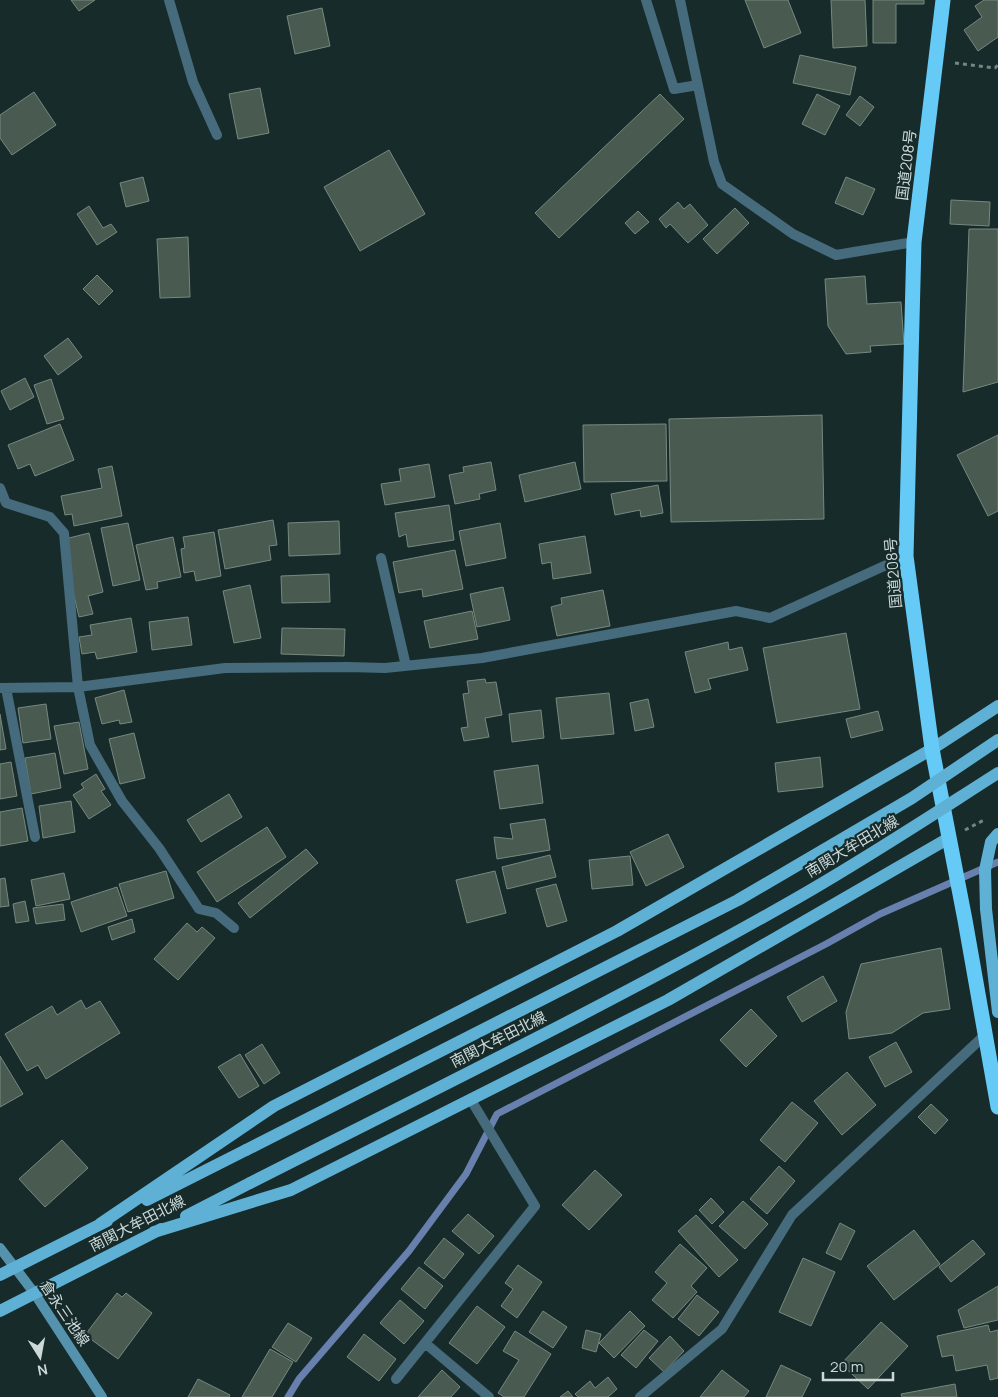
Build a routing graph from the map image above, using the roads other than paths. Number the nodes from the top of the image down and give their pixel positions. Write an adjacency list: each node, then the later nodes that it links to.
1 (169, 0): 6 (street)
2 (646, 0): 5 (street)
3 (680, 0): 5 (street)
4 (943, 0): 7 (highway, 国道208号)
5 (698, 85): 7 (street)
6 (218, 135)
7 (914, 242): 9 (highway, 国道208号)
8 (0, 488): 12 (street)
9 (906, 556): 11 (street); 16 (highway, 国道208号)
10 (381, 558): 11 (street)
11 (406, 666): 12 (street)
12 (78, 687): 13 (street); 21 (street)
13 (3, 688): 19 (street)
14 (998, 706): 16 (main road)
15 (998, 740): 26 (main road, 南関大牟田北線, bridge)
16 (932, 749): 20 (highway, 国道208号); 26 (main road)
17 (998, 773): 27 (main road, 南関大牟田北線, bridge)
18 (998, 834): 22 (main road)
19 (35, 837)
20 (949, 838): 23 (highway, 国道208号); 24 (main road)
21 (234, 928)
22 (998, 1012)
23 (985, 1035): 25 (highway, 国道208号); 37 (street)
24 (471, 1100): 27 (main road); 33 (street)
25 (998, 1107)
26 (100, 1224): 29 (main road, 南関大牟田北線)
27 (154, 1232): 31 (main road, 南関大牟田北線)
28 (0, 1248): 29 (main road, 倉永三池線)
29 (14, 1268): 30 (main road, 南関大牟田北線); 31 (main road, 倉永三池線)
30 (0, 1275)
31 (35, 1294): 32 (main road, 南関大牟田北線); 35 (main road, 倉永三池線)
32 (0, 1312)
33 (425, 1343): 34 (street); 36 (street)
34 (396, 1379)
35 (102, 1397)
36 (489, 1397)
37 (640, 1397)

